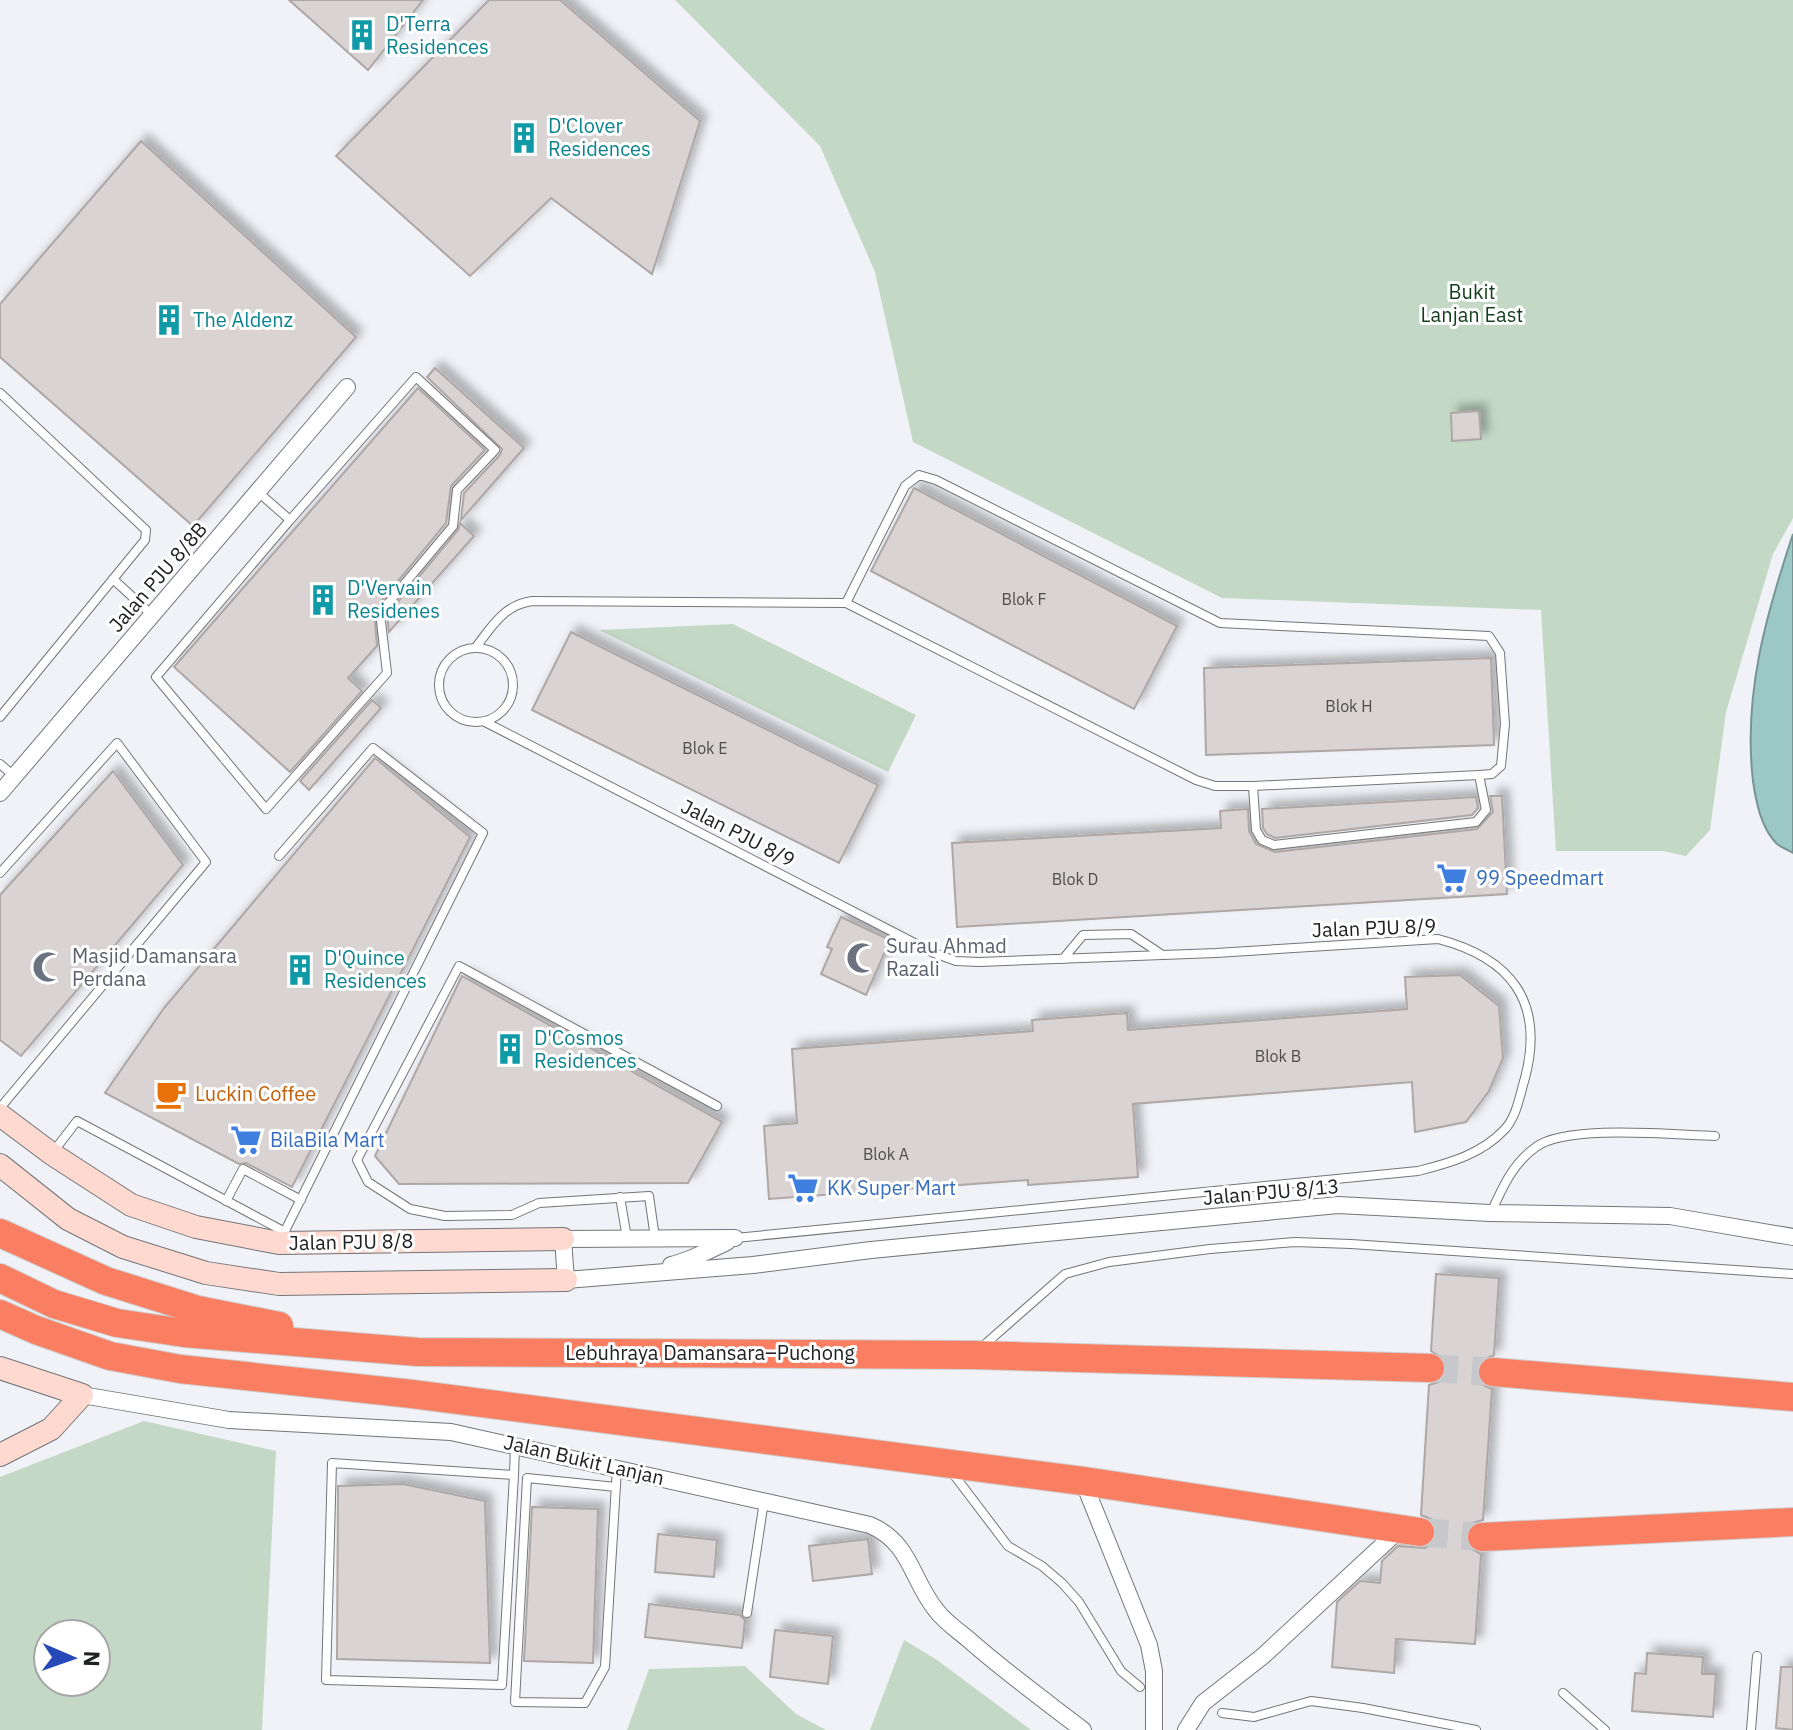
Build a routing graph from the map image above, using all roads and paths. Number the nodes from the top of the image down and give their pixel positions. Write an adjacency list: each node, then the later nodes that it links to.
1 (347, 387): 3 (street, Jalan PJU 8/8B)
2 (0, 393): 5 (lane)
3 (258, 492): 4 (lane); 7 (street, Jalan PJU 8/8B)
4 (290, 520): 4 (lane)
5 (113, 579): 7 (lane); 9 (lane)
6 (846, 603): 8 (lane, Jalan PJU 8/9); 12 (lane, Jalan PJU 8/9); 14 (lane, Jalan PJU 8/9)
7 (152, 615): 13 (street, Jalan PJU 8/8B)
8 (476, 647): 10 (lane); 10 (lane, Jalan PJU 8/9)
9 (0, 717)
10 (485, 722): 19 (lane, Jalan PJU 8/9)
11 (0, 764): 13 (lane)
12 (1479, 775): 14 (lane, Jalan PJU 8/9); 14 (lane)
13 (14, 777): 15 (street, Jalan PJU 8/8B)
14 (1253, 786)
15 (0, 793)
16 (279, 856): 27 (lane)
17 (0, 873): 21 (lane)
18 (1163, 955): 19 (lane, Jalan PJU 8/9); 19 (lane); 35 (lane, Jalan PJU 8/9)
19 (1063, 959)
20 (717, 1106): 26 (lane)
21 (0, 1108)
22 (0, 1115): 24 (street, Jalan PJU 8/8)
23 (1715, 1136): 29 (lane)
24 (52, 1154): 28 (lane); 32 (street, Jalan PJU 8/8)
25 (0, 1165): 42 (street, Jalan PJU 8/8)
26 (620, 1197): 33 (lane); 34 (lane)
27 (301, 1200): 28 (lane); 32 (lane)
28 (226, 1201): 32 (lane)
29 (1490, 1213): 31 (street, Jalan PJU 8/13); 38 (street, Jalan PJU 8/13)
30 (0, 1233): 44 (highway)
31 (1793, 1237)
32 (282, 1238): 36 (street, Jalan PJU 8/8)
33 (627, 1238): 34 (street, Jalan PJU 8/8); 36 (street, Jalan PJU 8/8)
34 (660, 1238): 35 (street, Jalan PJU 8/8); 37 (street)
35 (735, 1238): 37 (street)
36 (563, 1239): 42 (street)
37 (706, 1249): 38 (street); 40 (street)
38 (753, 1265): 40 (street, Jalan PJU 8/13)
39 (1793, 1274): 45 (lane)
40 (628, 1275): 42 (street, Jalan PJU 8/8)
41 (0, 1278): 44 (highway, Lebuhraya Damansara–Puchong)
42 (566, 1280)
43 (0, 1314): 53 (highway)
44 (418, 1352): 45 (highway, Lebuhraya Damansara–Puchong)
45 (973, 1355): 47 (highway, Lebuhraya Damansara–Puchong)
46 (0, 1368): 49 (street, Jalan Bukit Lanjan)
47 (1430, 1368)
48 (1493, 1372): 50 (highway)
49 (82, 1395): 51 (street, Jalan Bukit Lanjan); 52 (street)
50 (1793, 1397)
51 (515, 1444): 54 (street, Jalan Bukit Lanjan); 55 (lane)
52 (0, 1455)
53 (947, 1465): 56 (highway); 64 (lane)
54 (617, 1467): 57 (lane); 58 (street, Jalan Bukit Lanjan)
55 (514, 1475): 55 (lane)
56 (1083, 1481): 60 (highway); 68 (street)
57 (616, 1487): 57 (lane)
58 (764, 1501): 62 (lane); 67 (street, Jalan Bukit Lanjan)
59 (1791, 1524): 61 (highway)
60 (1410, 1530): 69 (street)
61 (1482, 1537)
62 (747, 1613)
63 (1757, 1656): 72 (lane)
64 (1140, 1687)
65 (1563, 1693): 71 (lane)
66 (1222, 1713): 70 (lane)
67 (1083, 1730)
68 (1154, 1730)
69 (1186, 1730)
70 (1476, 1730)
71 (1605, 1730)
72 (1751, 1730)

